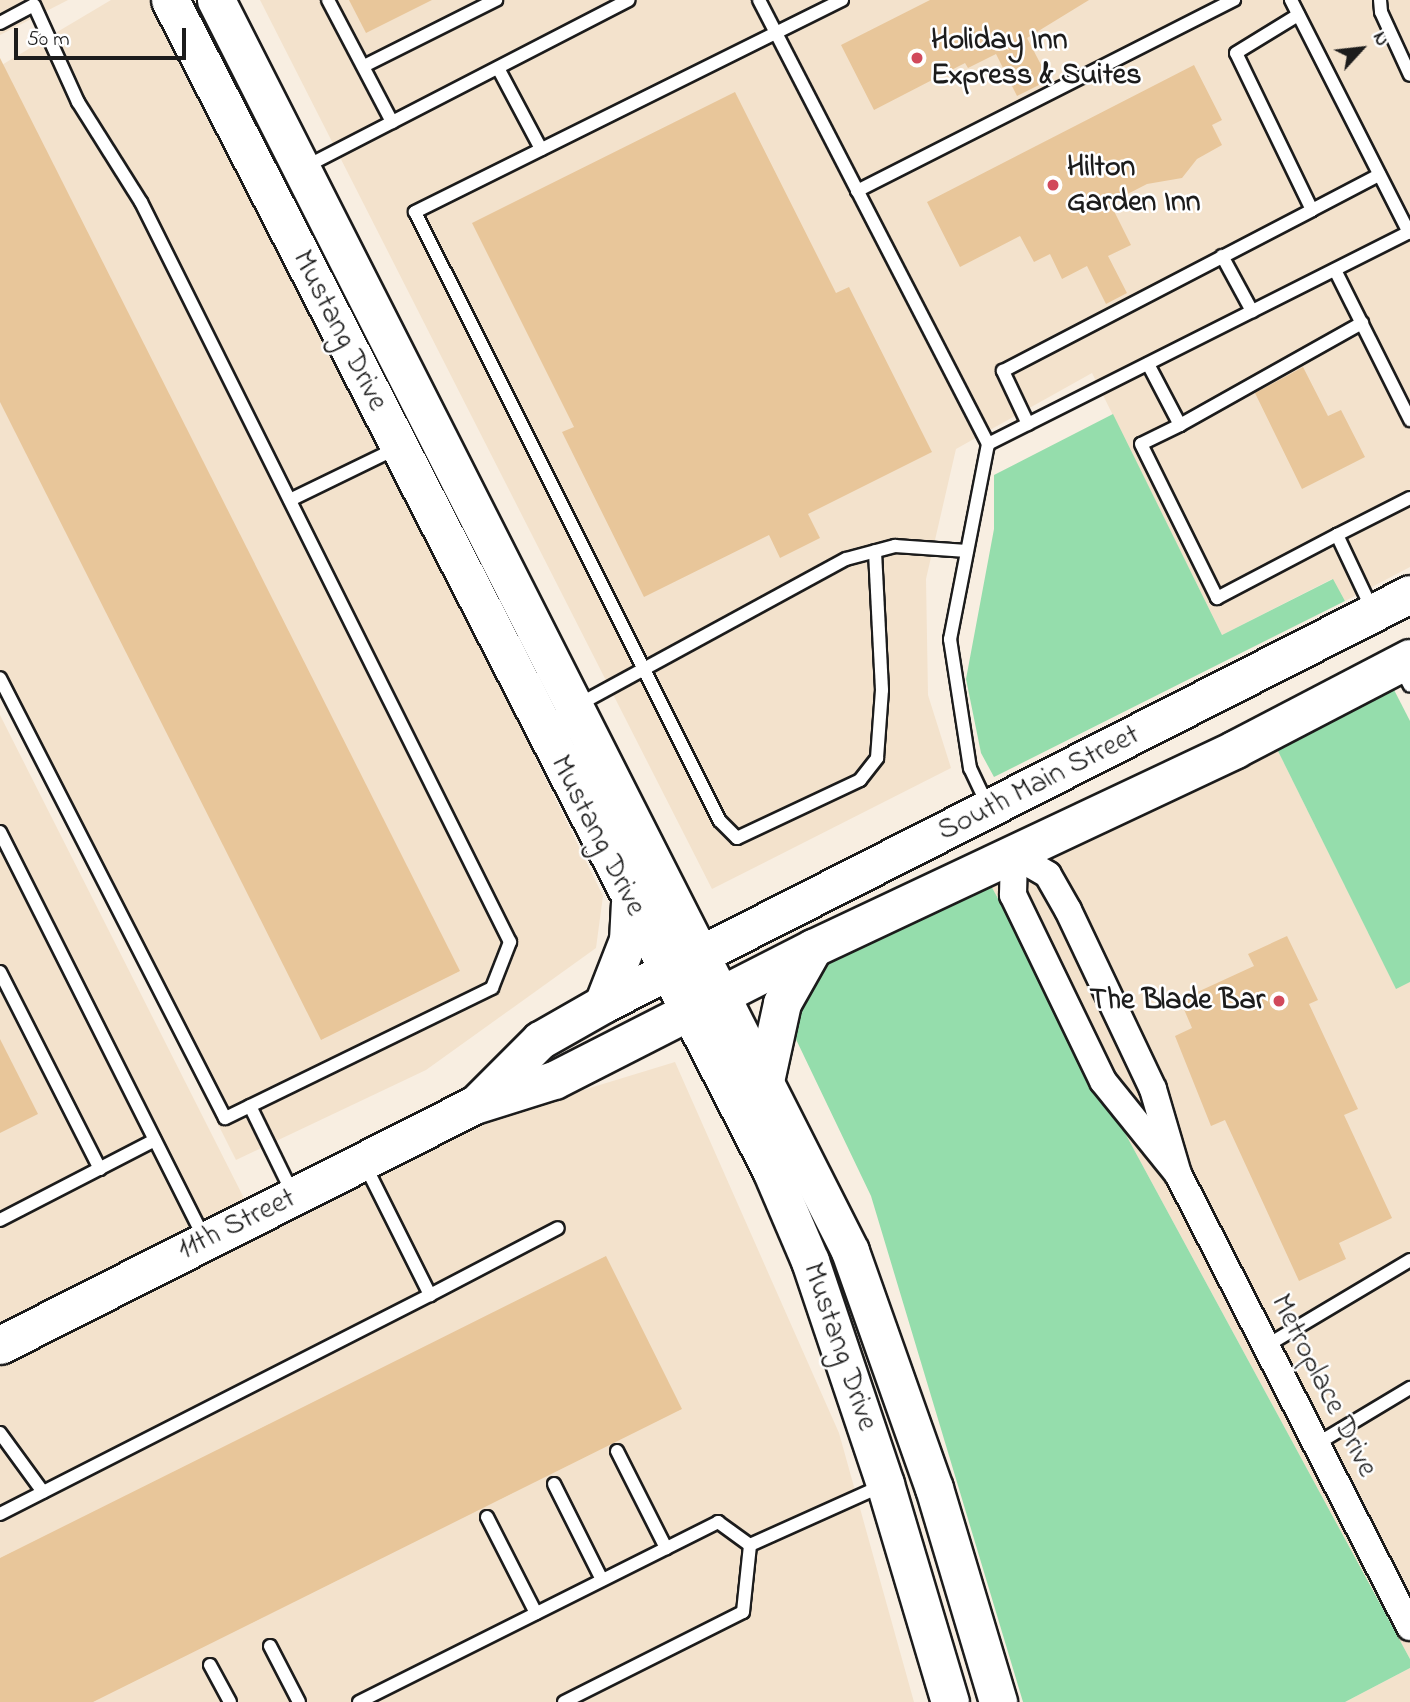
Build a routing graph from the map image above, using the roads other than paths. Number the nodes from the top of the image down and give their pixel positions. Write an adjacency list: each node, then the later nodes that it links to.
1 (170, 0): 22 (main road, Mustang Drive)
2 (216, 0): 20 (main road, Mustang Drive)
3 (328, 0): 15 (lane)
4 (496, 0): 15 (lane)
5 (628, 0): 16 (lane)
6 (759, 0): 14 (lane)
7 (842, 0): 14 (lane)
8 (1234, 0): 23 (lane)
9 (1291, 0): 12 (lane)
10 (1380, 0): 17 (lane)
11 (37, 2): 13 (lane); 37 (lane)
12 (1298, 15): 21 (lane); 24 (lane)
13 (0, 23)
14 (776, 33): 19 (lane); 23 (lane)
15 (364, 66): 18 (lane)
16 (498, 68): 18 (lane); 19 (lane)
17 (1410, 75)
18 (392, 122): 20 (lane)
19 (541, 149): 43 (lane)
20 (302, 169): 22 (main road); 34 (main road, Mustang Drive)
21 (1379, 175): 24 (lane); 25 (lane)
22 (266, 188): 34 (main road, Mustang Drive)
23 (858, 191): 35 (lane)
24 (1312, 210): 26 (lane)
25 (1409, 232): 27 (lane)
26 (1222, 257): 28 (lane); 32 (lane)
27 (1335, 270): 28 (lane); 29 (lane)
28 (1252, 311): 30 (lane)
29 (1362, 323): 31 (lane); 33 (lane)
30 (1147, 364): 32 (lane); 33 (lane)
31 (1410, 420)
32 (1028, 424): 35 (lane)
33 (1180, 425): 38 (lane)
34 (416, 438): 37 (lane); 47 (main road, Mustang Drive); 52 (main road, Mustang Drive)
35 (988, 444): 40 (lane)
36 (1410, 498): 38 (lane)
37 (290, 500): 62 (lane)
38 (1337, 535): 42 (lane)
39 (875, 551): 40 (lane); 43 (lane); 43 (lane)
40 (967, 551): 49 (lane)
41 (1410, 594): 42 (main road, South Main Street)
42 (1374, 613): 44 (main road); 46 (main road, South Main Street)
43 (644, 669): 47 (lane)
44 (1406, 669): 48 (main road, South Main Street)
45 (0, 678): 62 (lane)
46 (1209, 699): 48 (main road); 49 (main road, South Main Street)
47 (576, 707): 54 (main road, Mustang Drive)
48 (1235, 749): 51 (main road, South Main Street)
49 (990, 809): 51 (main road); 54 (main road, South Main Street)
50 (0, 832): 63 (lane)
51 (1014, 855): 53 (main road, South Main Street); 66 (street, Metroplace Drive); 66 (street, Metroplace Drive)
52 (631, 903): 55 (main road, Mustang Drive); 58 (main road)
53 (813, 948): 57 (main road, South Main Street); 60 (main road)
54 (701, 953): 55 (main road, South Main Street); 57 (main road, Mustang Drive)
55 (666, 971): 58 (main road, 11th Street); 59 (main road, Mustang Drive)
56 (0, 972): 65 (lane)
57 (722, 995): 59 (main road, South Main Street); 60 (main road, Mustang Drive)
58 (603, 1004): 61 (main road, 11th Street)
59 (688, 1012): 61 (main road, 11th Street); 80 (main road, Mustang Drive)
60 (765, 1081): 96 (main road, Mustang Drive)
61 (474, 1105): 64 (main road, 11th Street)
62 (250, 1106): 67 (lane)
63 (155, 1140): 65 (lane); 70 (lane)
64 (364, 1163): 67 (main road, 11th Street); 72 (lane)
65 (100, 1169): 68 (lane)
66 (1178, 1174): 74 (street, Metroplace Drive)
67 (294, 1197): 70 (main road, 11th Street)
68 (0, 1220)
69 (558, 1228): 72 (lane)
70 (206, 1240): 73 (main road, 11th Street)
71 (1410, 1260): 74 (lane)
72 (430, 1295): 81 (lane)
73 (0, 1345)
74 (1266, 1346): 77 (street, Metroplace Drive)
75 (1410, 1388): 77 (lane)
76 (0, 1433): 81 (lane)
77 (1315, 1445): 88 (street, Metroplace Drive)
78 (617, 1451): 85 (lane)
79 (554, 1484): 86 (lane)
80 (885, 1484): 84 (lane); 95 (main road, Mustang Drive)
81 (43, 1492): 82 (lane)
82 (0, 1514)
83 (487, 1517): 87 (lane)
84 (750, 1545): 85 (lane); 94 (lane)
85 (666, 1548): 86 (lane)
86 (603, 1580): 87 (lane)
87 (536, 1614): 93 (lane)
88 (1410, 1627)
89 (270, 1646): 92 (lane)
90 (211, 1665): 91 (lane)
91 (230, 1702)
92 (299, 1702)
93 (359, 1702)
94 (564, 1702)
95 (950, 1702)
96 (998, 1702)

